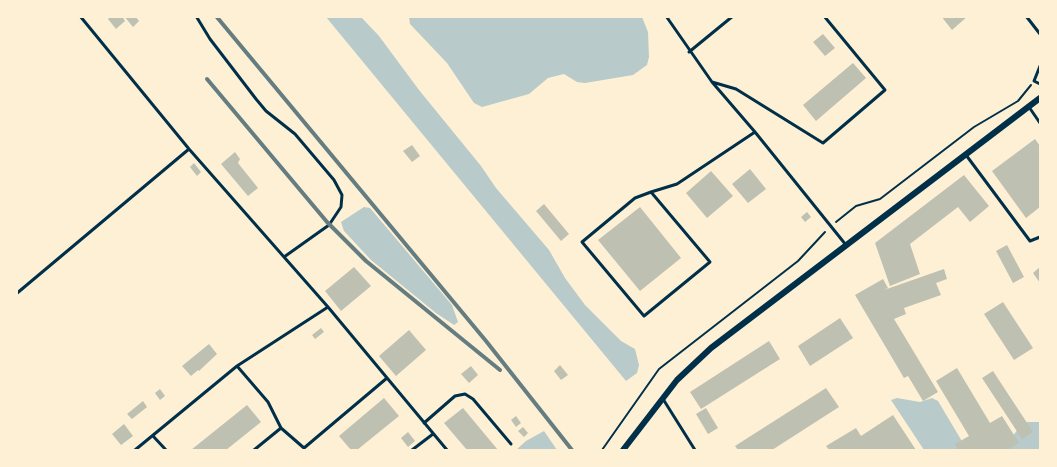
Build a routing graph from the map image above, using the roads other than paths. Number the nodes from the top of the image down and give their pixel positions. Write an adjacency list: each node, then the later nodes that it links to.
1 (80, 16): 16 (lane)
2 (196, 16): 21 (lane)
3 (666, 16): 8 (lane)
4 (733, 16): 8 (lane)
5 (824, 16): 10 (lane)
6 (1026, 16): 7 (lane)
7 (1041, 34)
8 (689, 52): 10 (lane)
9 (1041, 66): 11 (lane)
10 (712, 82): 15 (lane)
11 (1041, 84)
12 (1041, 98): 13 (street)
13 (1029, 107): 14 (lane); 17 (street)
14 (1041, 123)
15 (754, 132): 18 (lane); 20 (lane)
16 (189, 149): 21 (lane); 22 (lane)
17 (966, 155): 19 (lane); 20 (street)
18 (651, 192): 18 (lane)
19 (1041, 237)
20 (847, 246): 26 (street)
21 (284, 257): 23 (lane)
22 (16, 294)
23 (328, 307): 24 (lane); 25 (lane)
24 (237, 366): 28 (lane); 30 (lane)
25 (387, 378): 27 (lane); 28 (lane)
26 (662, 398): 37 (street); 38 (lane)
27 (424, 423): 29 (lane); 31 (lane)
28 (281, 428): 34 (lane)
29 (433, 434): 35 (lane); 36 (lane)
30 (153, 436): 32 (lane); 33 (lane)
31 (511, 444)
32 (135, 450)
33 (165, 450)
34 (254, 450)
35 (412, 450)
36 (447, 450)
37 (622, 450)
38 (695, 450)

